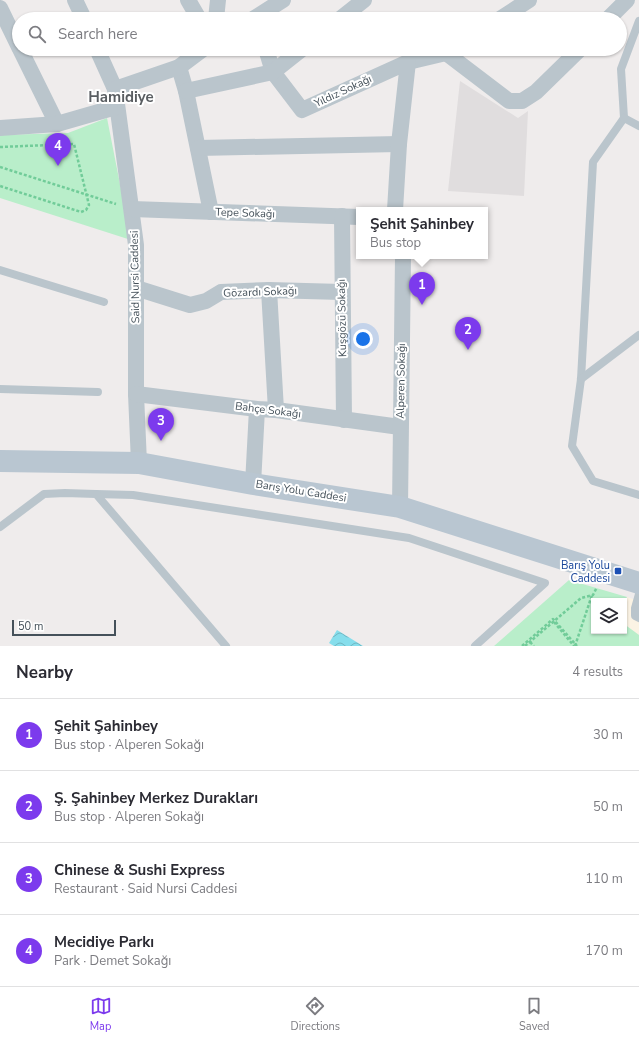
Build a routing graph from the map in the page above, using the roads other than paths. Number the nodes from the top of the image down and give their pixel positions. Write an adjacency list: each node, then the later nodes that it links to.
1 (75, 0): 9 (street)
2 (188, 0): 10 (street)
3 (218, 0): 11 (street)
4 (284, 0): 12 (street)
5 (364, 0): 13 (street)
6 (529, 0): 14 (street)
7 (627, 0): 15 (street)
8 (0, 8): 17 (street)
9 (81, 12)
10 (195, 12)
11 (217, 12)
12 (265, 12)
13 (349, 12)
14 (511, 12)
15 (615, 12)
16 (639, 21): 18 (lane)
17 (12, 32)
18 (627, 53)
19 (24, 56): 35 (street)
20 (100, 56): 31 (street, Said Nursi Caddesi)
21 (194, 56): 29 (street)
22 (268, 56): 30 (street, Yıldız Sokağı)
23 (293, 56): 30 (street)
24 (430, 56): 28 (street, Yıldız Sokağı)
25 (455, 56): 26 (street)
26 (573, 56)
27 (626, 56): 34 (lane)
28 (408, 62): 30 (street, Yıldız Sokağı); 38 (street)
29 (179, 67): 31 (street); 32 (street)
30 (273, 72): 32 (street)
31 (115, 89): 33 (street, Said Nursi Caddesi)
32 (186, 92): 39 (street)
33 (116, 107): 35 (street); 41 (street, Said Nursi Caddesi)
34 (624, 118): 36 (lane); 52 (lane)
35 (57, 124): 37 (street)
36 (639, 126)
37 (0, 128)
38 (399, 144): 39 (street); 40 (street)
39 (198, 148): 42 (street)
40 (395, 207)
41 (132, 209): 42 (street, Tepe Sokağı); 47 (street, Said Nursi Caddesi)
42 (211, 212): 43 (street, Tepe Sokağı)
43 (342, 216): 44 (street, Tepe Sokağı); 49 (street, Kuşgözü Sokağı)
44 (356, 217)
45 (403, 259): 59 (street, Alperen Sokağı)
46 (0, 270): 50 (lane)
47 (136, 288): 48 (street, Gözardı Sokağı); 55 (street, Said Nursi Caddesi)
48 (269, 290): 49 (street, Gözardı Sokağı); 57 (street)
49 (342, 292): 58 (street, Kuşgözü Sokağı)
50 (104, 302)
51 (639, 335): 52 (lane)
52 (581, 379): 64 (lane)
53 (0, 388): 54 (lane)
54 (98, 392)
55 (136, 394): 56 (street, Bahçe Sokağı); 61 (street, Said Nursi Caddesi)
56 (257, 409): 57 (street, Bahçe Sokağı); 62 (street)
57 (276, 410): 58 (street, Bahçe Sokağı)
58 (344, 420): 59 (street, Bahçe Sokağı)
59 (400, 427): 65 (street, Alperen Sokağı)
60 (0, 461): 61 (main road, Barış Yolu Caddesi)
61 (139, 463): 62 (main road, Barış Yolu Caddesi)
62 (253, 484): 65 (main road, Barış Yolu Caddesi)
63 (96, 494): 66 (lane); 70 (lane); 71 (lane)
64 (639, 495)
65 (400, 507): 67 (main road, Barış Yolu Caddesi)
66 (2, 522)
67 (639, 583)
68 (639, 594): 69 (lane)
69 (639, 618)
70 (226, 646)
71 (475, 646)

